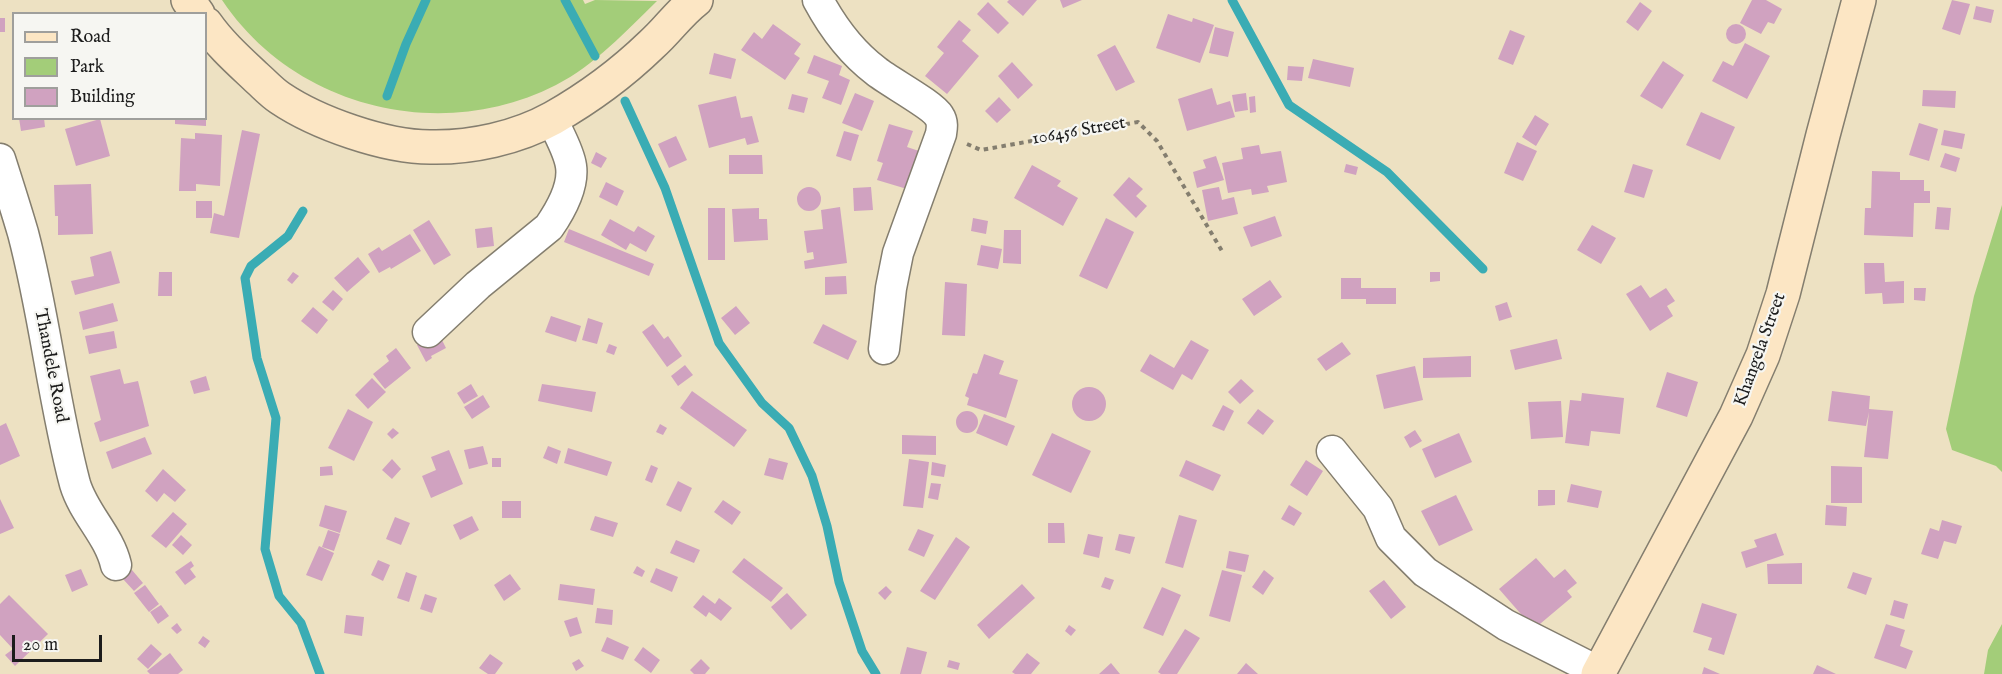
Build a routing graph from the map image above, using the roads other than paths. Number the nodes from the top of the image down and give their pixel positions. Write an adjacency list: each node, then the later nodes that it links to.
1 (696, 0): 5 (street)
2 (818, 0): 8 (street)
3 (1859, 0): 11 (street, Khangela Street)
4 (207, 26): 5 (street)
5 (552, 118): 7 (street)
6 (0, 159): 10 (street, Thandele Road)
7 (428, 332)
8 (884, 349)
9 (1332, 451): 11 (street)
10 (116, 565)
11 (1598, 673)

